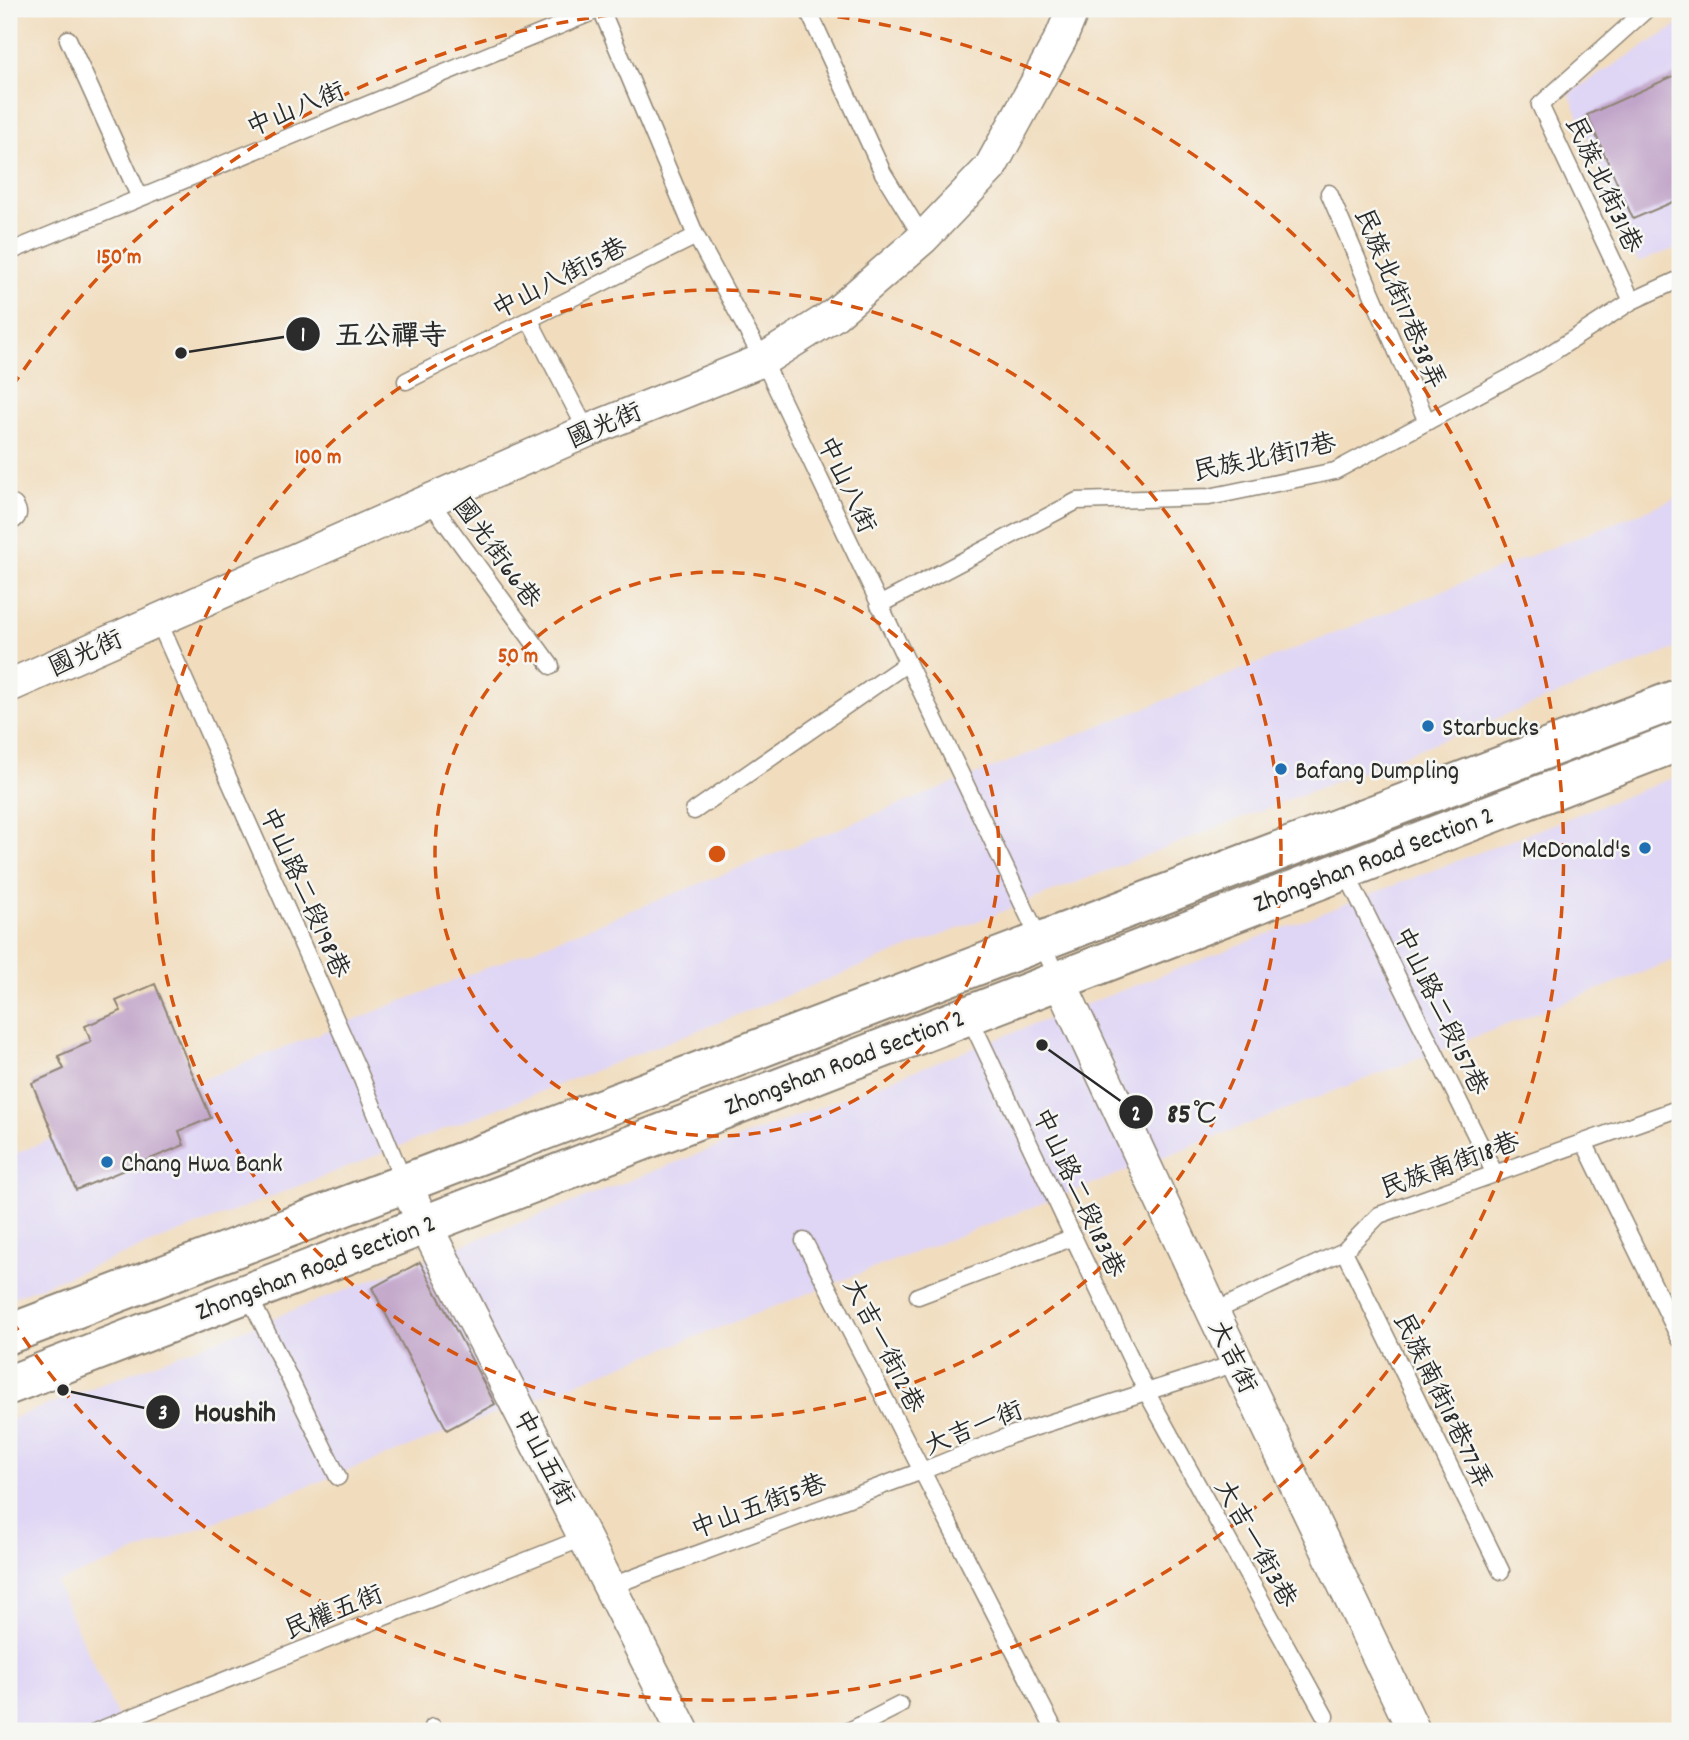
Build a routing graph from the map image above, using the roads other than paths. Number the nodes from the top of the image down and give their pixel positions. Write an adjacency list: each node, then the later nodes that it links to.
1 (600, 9): 7 (lane, 中山八街); 8 (lane, 中山八街)
2 (1073, 9): 9 (street, 國光街)
3 (1647, 9): 12 (lane, 民族北街31巷)
4 (808, 10): 9 (lane)
5 (68, 39): 7 (lane)
6 (1329, 193): 16 (lane, 民族北街17巷38弄)
7 (140, 198): 10 (lane, 中山八街)
8 (696, 236): 13 (lane, 中山八街15巷); 14 (lane, 中山八街)
9 (923, 238): 14 (street, 國光街)
10 (9, 252)
11 (1680, 279): 12 (lane, 民族北街17巷)
12 (1632, 301): 16 (lane, 民族北街17巷)
13 (529, 320): 15 (lane, 中山八街15巷); 17 (lane)
14 (763, 360): 17 (street, 國光街); 19 (lane, 中山八街)
15 (406, 381)
16 (1427, 422): 19 (lane, 民族北街17巷)
17 (587, 430): 18 (street, 國光街)
18 (429, 500): 20 (street, 國光街); 22 (lane, 國光街66巷)
19 (878, 605): 21 (lane, 中山八街)
20 (158, 620): 23 (street, 國光街); 34 (lane, 中山路二段198巷)
21 (906, 664): 26 (lane); 28 (lane, 中山八街)
22 (551, 666)
23 (9, 686)
24 (1680, 698): 28 (main road, Zhongshan Road Section 2)
25 (1680, 741): 27 (main road, Zhongshan Road Section 2)
26 (694, 811)
27 (1344, 869): 29 (main road, Zhongshan Road Section 2); 33 (lane, 中山路二段157巷)
28 (1041, 939): 29 (lane, 中山八街); 34 (main road, Zhongshan Road Section 2)
29 (1058, 978): 30 (main road, Zhongshan Road Section 2); 41 (street, 大吉街)
30 (968, 1013): 35 (main road, Zhongshan Road Section 2); 36 (lane, 中山路二段183巷)
31 (1680, 1108): 32 (lane, 民族南街18巷)
32 (1584, 1142): 33 (lane, 民族南街18巷); 43 (lane)
33 (1495, 1174): 38 (lane, 民族南街18巷)
34 (405, 1185): 35 (street, 中山五街); 42 (main road, Zhongshan Road Section 2)
35 (425, 1224): 39 (main road, Zhongshan Road Section 2); 49 (street, 中山五街)
36 (1074, 1237): 40 (lane); 46 (lane, 中山路二段183巷)
37 (804, 1241): 47 (lane, 大吉一街12巷)
38 (1343, 1251): 41 (lane, 民族南街18巷); 50 (lane, 民族南街18巷77弄)
39 (247, 1292): 45 (main road, Zhongshan Road Section 2); 48 (lane)
40 (918, 1296)
41 (1213, 1312): 44 (street, 大吉街)
42 (9, 1334)
43 (1680, 1339)
44 (1237, 1363): 46 (lane, 大吉一街); 58 (street, 大吉街)
45 (9, 1385)
46 (1147, 1393): 47 (lane, 大吉一街); 53 (lane, 大吉一街3巷)
47 (922, 1471): 51 (lane, 中山五街5巷); 57 (lane, 大吉一街)
48 (338, 1477)
49 (586, 1537): 51 (street, 中山五街); 54 (lane, 民權五街)
50 (1501, 1571)
51 (611, 1586): 55 (street, 中山五街)
52 (900, 1705): 56 (lane)
53 (1325, 1716)
54 (97, 1731)
55 (683, 1731)
56 (849, 1731)
57 (1055, 1731)
58 (1414, 1731)

